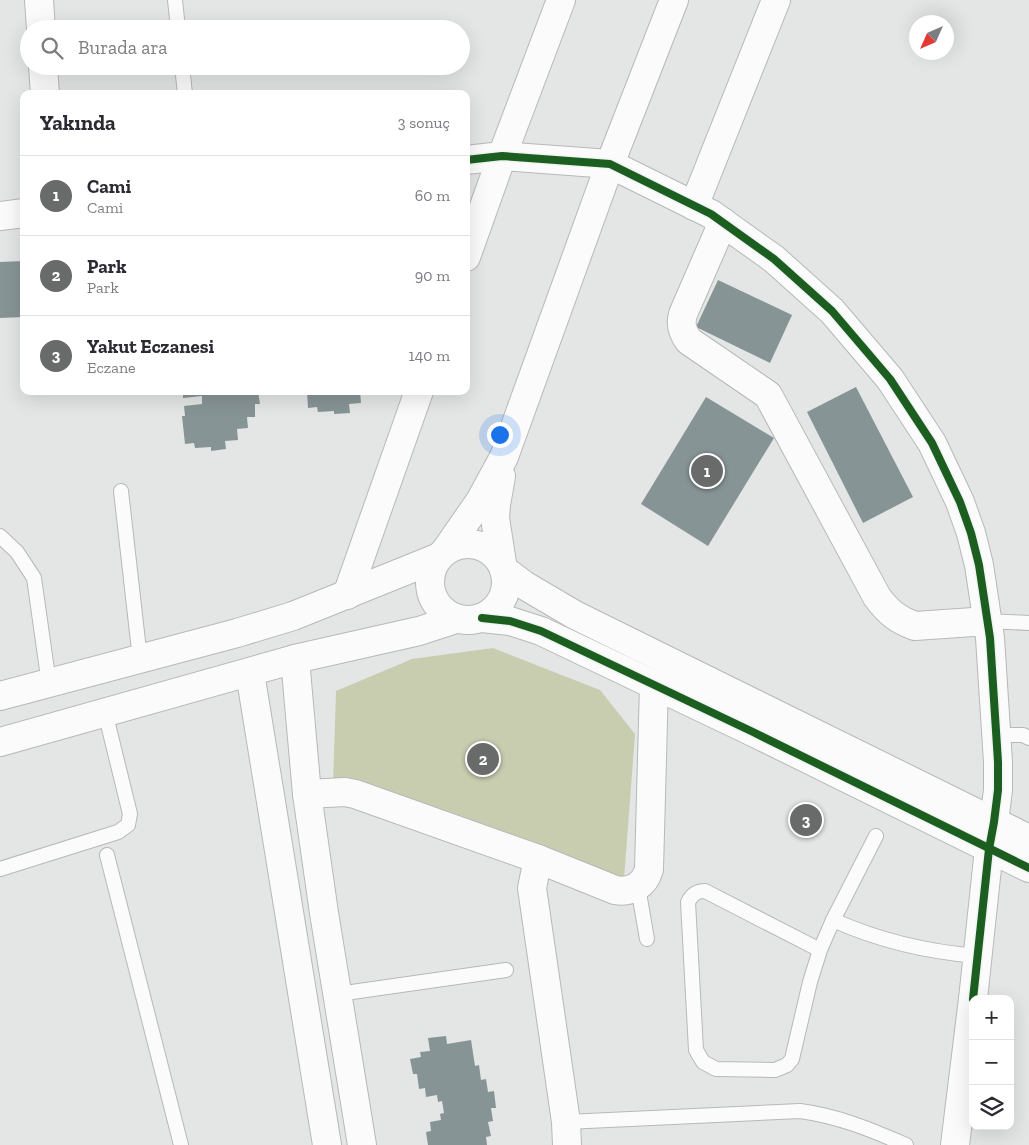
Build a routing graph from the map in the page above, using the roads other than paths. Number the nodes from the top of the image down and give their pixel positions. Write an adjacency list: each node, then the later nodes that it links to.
1 (39, 0): 6 (street)
2 (175, 0): 7 (lane)
3 (561, 0): 12 (street)
4 (674, 0): 14 (street)
5 (776, 0): 15 (street)
6 (40, 20)
7 (177, 20)
8 (44, 75): 10 (street)
9 (183, 75): 11 (lane)
10 (45, 90)
11 (185, 90)
12 (502, 156): 13 (street); 14 (street); 19 (street)
13 (470, 160)
14 (610, 164): 15 (street); 21 (street)
15 (694, 206): 18 (street)
16 (20, 214): 17 (street)
17 (0, 216)
18 (723, 222): 28 (street); 28 (street)
19 (470, 246)
20 (418, 395): 26 (street)
21 (504, 457): 24 (street); 25 (street)
22 (121, 491): 30 (lane)
23 (0, 536): 33 (lane)
24 (442, 554): 25 (street); 26 (street); 27 (street)
25 (503, 566): 27 (street); 41 (street)
26 (347, 595): 30 (street)
27 (469, 619): 31 (street); 34 (street)
28 (988, 621): 29 (lane); 37 (street)
29 (1029, 623)
30 (140, 659): 33 (street)
31 (295, 660): 32 (street); 40 (street)
32 (250, 673): 36 (street); 60 (street)
33 (48, 684): 35 (street)
34 (654, 685): 44 (street); 49 (street)
35 (0, 696)
36 (105, 712): 39 (street); 48 (lane)
37 (996, 734): 38 (lane); 41 (street)
38 (1029, 738)
39 (0, 742)
40 (307, 794): 46 (street); 55 (street)
41 (994, 822): 43 (street); 44 (street)
42 (876, 836): 50 (lane)
43 (1029, 839)
44 (989, 849): 47 (street); 53 (street)
45 (107, 855): 59 (lane)
46 (538, 859): 49 (street); 58 (street)
47 (1029, 868)
48 (0, 870)
49 (638, 886): 51 (lane)
50 (833, 920): 52 (lane); 53 (lane)
51 (647, 939)
52 (820, 950): 52 (lane)
53 (978, 956): 56 (street)
54 (506, 970): 55 (lane)
55 (338, 994): 61 (street)
56 (973, 995)
57 (969, 1031): 63 (street)
58 (567, 1133): 62 (lane)
59 (181, 1145)
60 (328, 1145)
61 (362, 1145)
62 (906, 1145)
63 (955, 1145)

